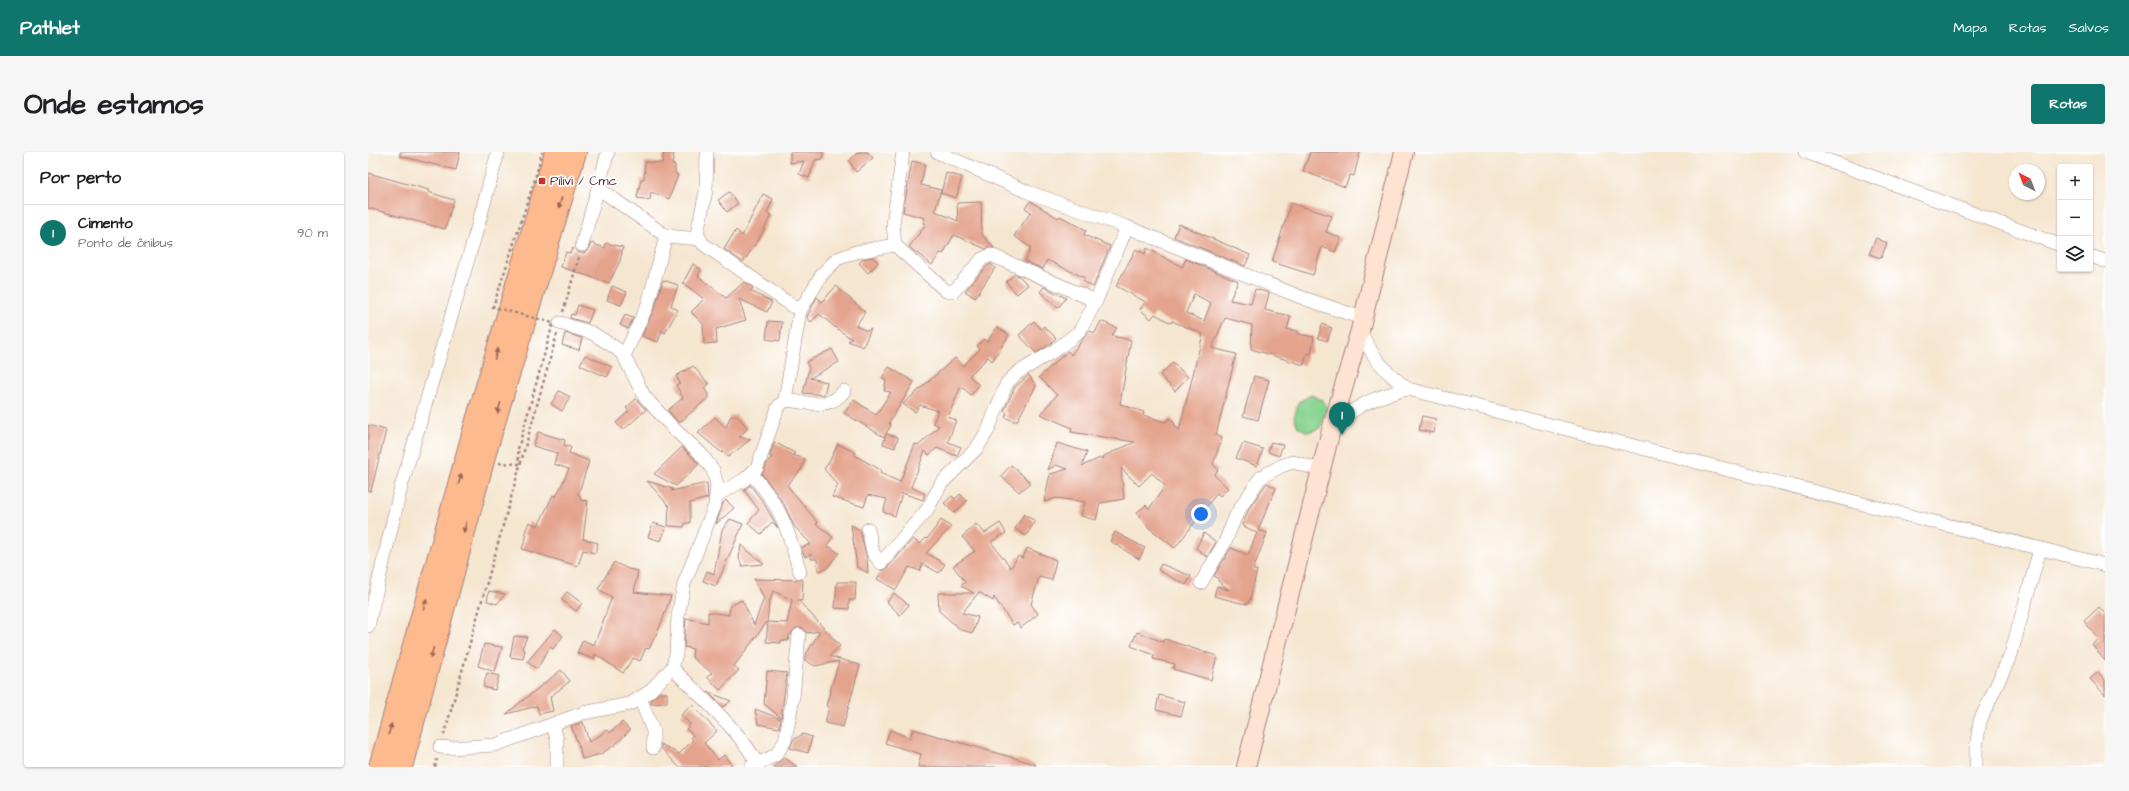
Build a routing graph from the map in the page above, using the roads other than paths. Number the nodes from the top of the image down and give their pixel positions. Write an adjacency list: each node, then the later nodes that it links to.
1 (498, 152): 36 (street)
2 (556, 152): 45 (highway, one-way to 2)
3 (575, 152): 46 (highway, one-way to 46)
4 (608, 152): 10 (street)
5 (707, 152): 13 (street)
6 (903, 152): 16 (street)
7 (937, 152): 11 (street)
8 (1404, 152): 22 (main road)
9 (1805, 152): 14 (street)
10 (598, 188): 12 (street); 15 (street)
11 (1128, 227): 19 (street); 22 (street)
12 (666, 236): 13 (street); 23 (street)
13 (700, 239): 20 (street)
14 (2057, 244)
15 (582, 245)
16 (895, 245): 19 (street); 20 (street)
17 (2093, 257): 18 (street)
18 (2105, 262)
19 (1096, 301): 31 (street)
20 (800, 311): 26 (street)
21 (560, 323): 23 (street)
22 (1361, 324): 24 (street); 27 (main road)
23 (624, 356): 30 (street)
24 (1408, 389): 27 (street); 32 (street)
25 (844, 391): 26 (street)
26 (785, 400): 29 (street)
27 (1333, 426): 28 (main road)
28 (1321, 470): 35 (street); 48 (main road)
29 (751, 474): 30 (street); 34 (street)
30 (717, 495): 39 (street)
31 (868, 529)
32 (2040, 549): 33 (street); 49 (street)
33 (2105, 565)
34 (800, 572)
35 (1202, 583)
36 (372, 587): 37 (street)
37 (368, 626)
38 (798, 635): 44 (street)
39 (672, 668): 40 (street); 44 (street)
40 (640, 698): 41 (street); 43 (street)
41 (553, 724): 42 (street); 47 (street)
42 (440, 747)
43 (652, 748)
44 (755, 766)
45 (380, 767)
46 (401, 767)
47 (557, 767)
48 (1246, 767)
49 (1976, 767)

